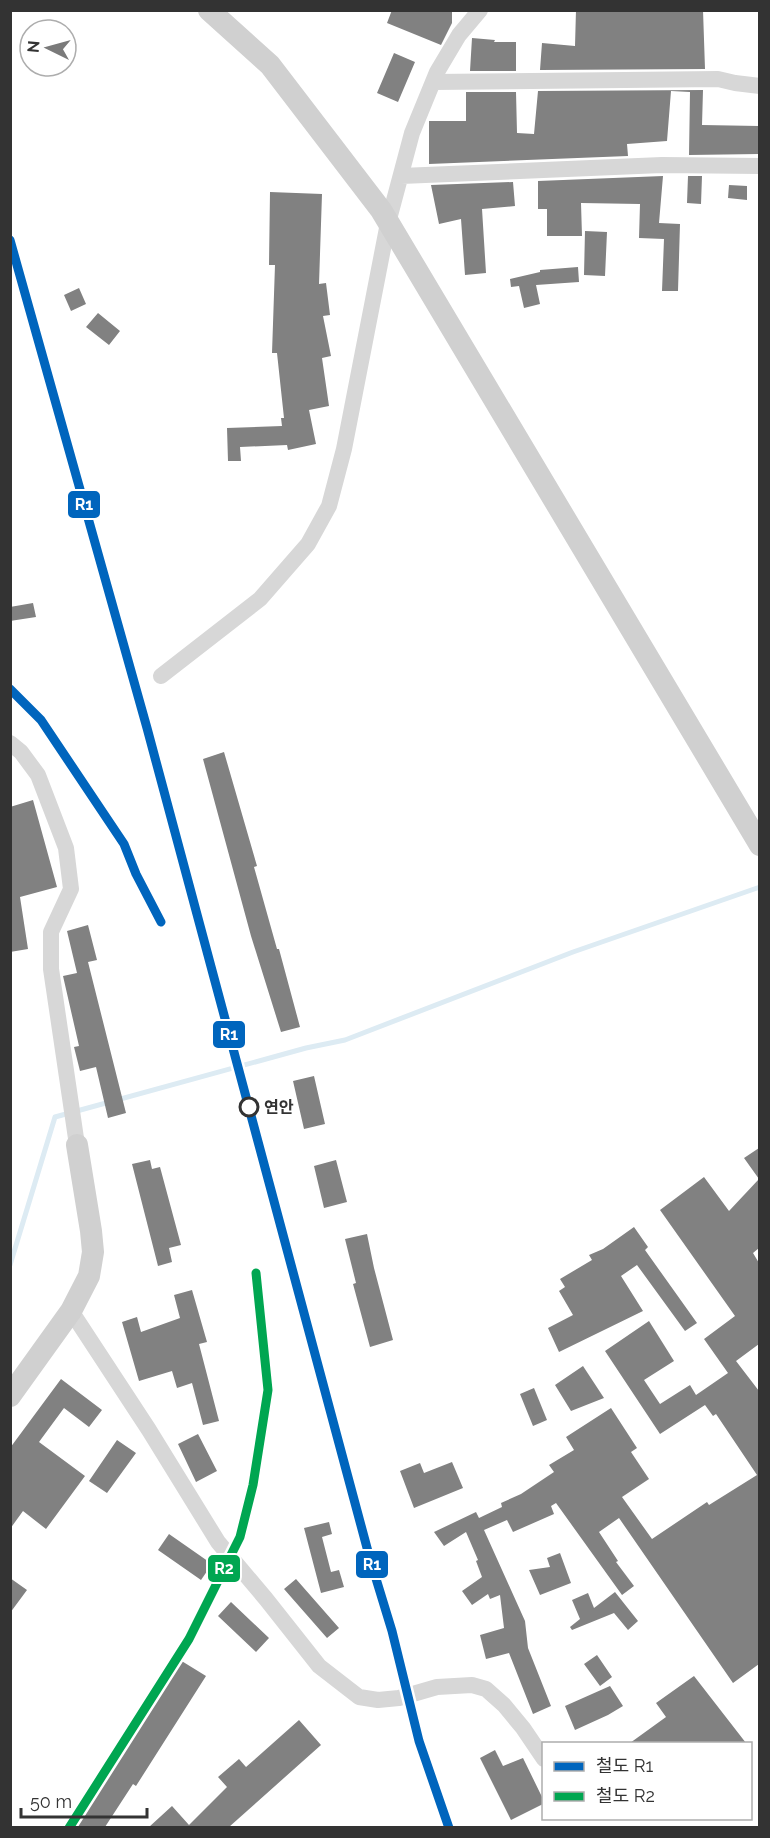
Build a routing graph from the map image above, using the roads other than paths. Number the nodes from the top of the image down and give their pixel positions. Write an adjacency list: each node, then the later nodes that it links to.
1 (209, 10): 7 (street)
2 (480, 10): 3 (street)
3 (433, 82): 4 (street); 6 (street)
4 (759, 86)
5 (759, 166): 6 (street)
6 (401, 176): 7 (street)
7 (388, 223): 8 (street); 10 (street)
8 (161, 676)
9 (10, 743): 11 (street)
10 (759, 845)
11 (77, 1145): 12 (street)
12 (71, 1311): 13 (street); 14 (street)
13 (10, 1396)
14 (542, 1757)

